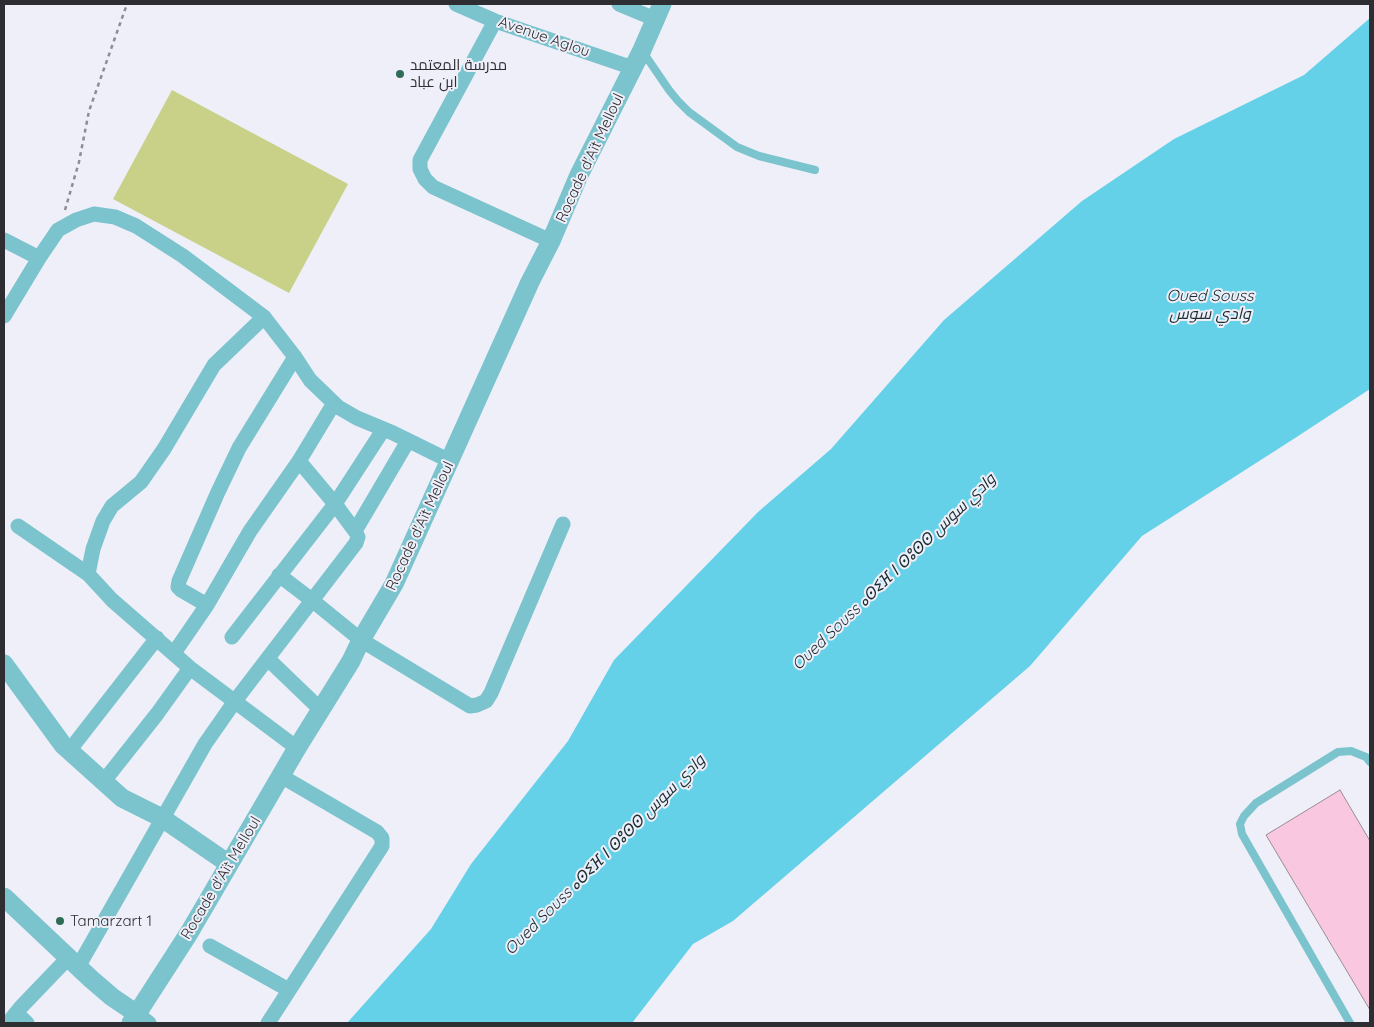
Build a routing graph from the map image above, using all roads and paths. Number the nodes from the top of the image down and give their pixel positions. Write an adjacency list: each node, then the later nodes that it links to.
1 (127, 4): 9 (path)
2 (456, 4): 5 (street, Avenue Aglou)
3 (619, 4): 4 (street)
4 (659, 12): 6 (street, Rocade d'Aït Melloul)
5 (495, 21): 7 (street, Avenue Aglou); 11 (street)
6 (642, 50): 7 (street, Rocade d'Aït Melloul); 8 (lane)
7 (633, 68): 11 (street, Rocade d'Aït Melloul)
8 (815, 170)
9 (58, 230): 12 (street); 14 (street)
10 (4, 240): 12 (street)
11 (551, 241): 20 (street, Rocade d'Aït Melloul)
12 (39, 258): 13 (street)
13 (4, 316)
14 (264, 317): 15 (street); 25 (street)
15 (295, 357): 16 (street); 28 (street)
16 (334, 403): 17 (street); 19 (street)
17 (383, 430): 18 (street); 21 (street)
18 (408, 441): 20 (street); 24 (street)
19 (299, 461): 21 (street); 28 (street)
20 (450, 461): 31 (street, Rocade d'Aït Melloul)
21 (335, 504): 24 (street); 26 (street)
22 (563, 524): 31 (street)
23 (18, 526): 25 (street)
24 (355, 531): 27 (street)
25 (88, 574): 30 (street)
26 (279, 575): 27 (street); 29 (street)
27 (313, 600): 31 (street); 33 (street)
28 (207, 605): 32 (street)
29 (232, 637)
30 (157, 638): 32 (street); 39 (street)
31 (361, 640): 37 (street, Rocade d'Aït Melloul)
32 (174, 653): 35 (street)
33 (268, 659): 36 (street); 37 (street)
34 (4, 664): 39 (street)
35 (190, 668): 36 (street); 42 (street)
36 (235, 701): 38 (street); 43 (street)
37 (320, 709): 38 (street, Rocade d'Aït Melloul)
38 (297, 748): 41 (street, Rocade d'Aït Melloul)
39 (69, 751): 42 (street)
40 (1370, 762): 52 (lane)
41 (281, 776): 44 (street, Rocade d'Aït Melloul); 48 (street)
42 (104, 781): 43 (street)
43 (162, 818): 44 (street); 47 (street)
44 (229, 864): 50 (street, Rocade d'Aït Melloul)
45 (4, 897): 47 (street)
46 (210, 946): 48 (street)
47 (73, 962): 49 (street); 50 (street)
48 (289, 990): 51 (street)
49 (17, 1020)
50 (139, 1020)
51 (268, 1023)
52 (1350, 1023)

